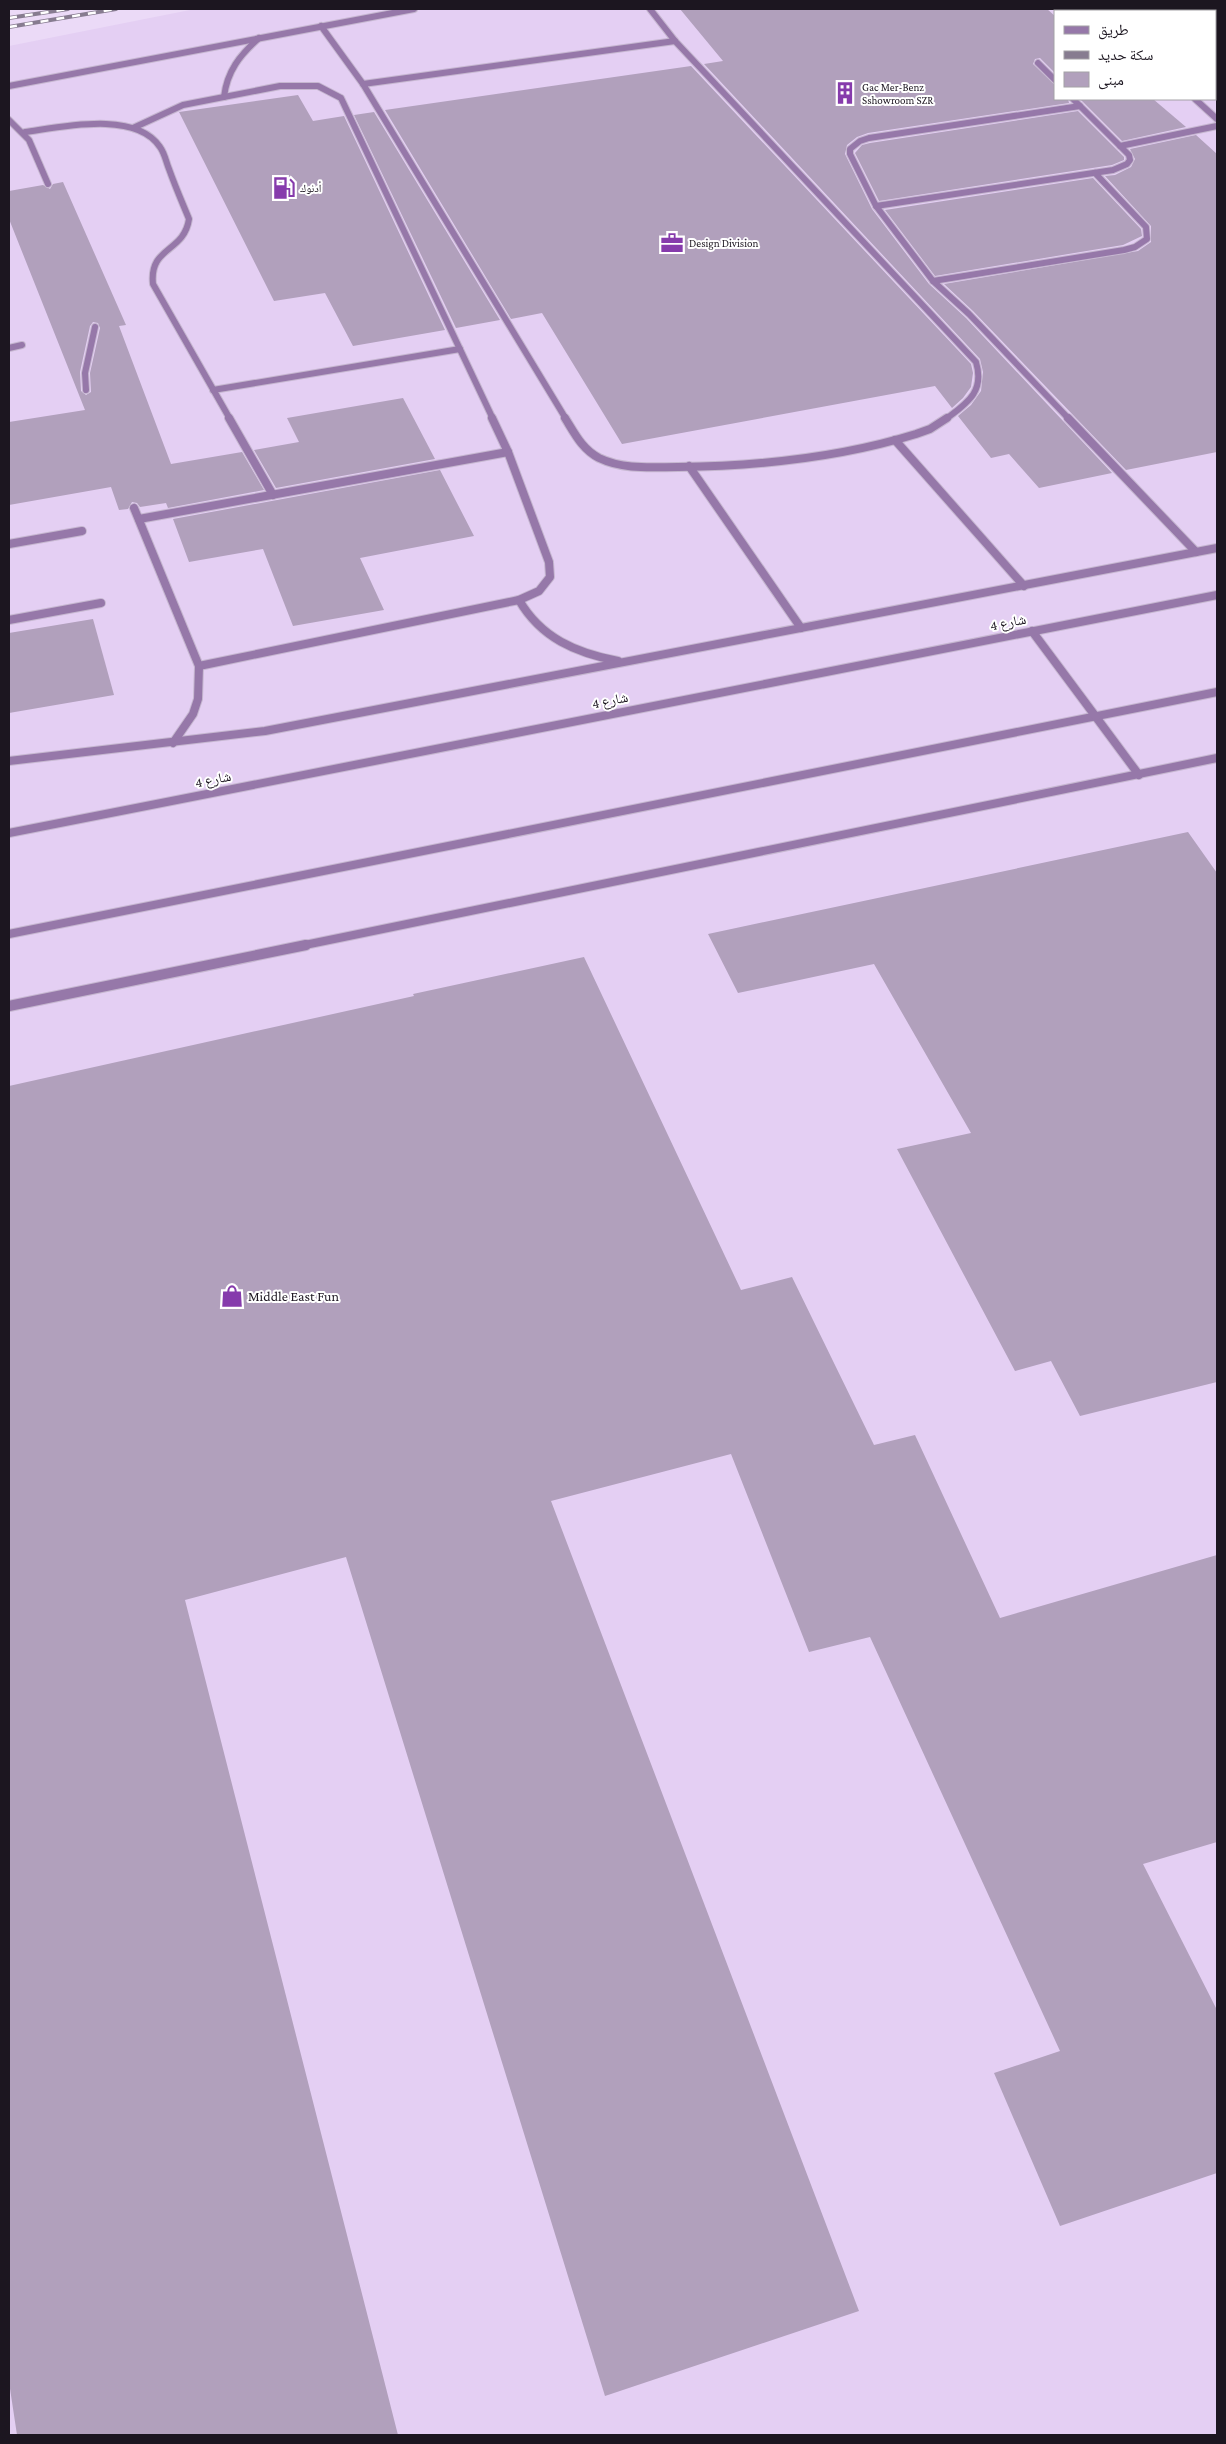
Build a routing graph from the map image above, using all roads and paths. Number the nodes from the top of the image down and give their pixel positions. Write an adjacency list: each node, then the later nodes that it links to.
1 (414, 9): 3 (street)
2 (650, 9): 5 (street)
3 (321, 26): 4 (street); 8 (street)
4 (259, 38): 9 (street); 10 (street)
5 (675, 41): 8 (street); 30 (street)
6 (1038, 63): 7 (street)
7 (1054, 79)
8 (363, 84): 32 (street)
9 (9, 86)
10 (224, 97): 17 (street); 27 (street)
11 (1074, 100): 13 (street)
12 (1196, 100): 14 (street)
13 (1080, 106): 19 (street); 22 (street)
14 (1217, 119)
15 (9, 120): 18 (street)
16 (1217, 126): 19 (street)
17 (133, 128): 18 (street); 29 (street)
18 (25, 132): 21 (street)
19 (1120, 146): 20 (street)
20 (1095, 173): 22 (street); 23 (street)
21 (48, 184)
22 (876, 206): 23 (street)
23 (934, 281): 39 (street)
24 (95, 328): 28 (street)
25 (22, 345): 26 (street)
26 (9, 348)
27 (460, 349): 29 (street); 31 (street)
28 (86, 390)
29 (213, 390): 33 (street)
30 (895, 440): 32 (street); 40 (street)
31 (508, 452): 33 (street); 42 (street)
32 (689, 466): 45 (street)
33 (273, 495): 35 (street)
34 (134, 508): 35 (street)
35 (139, 519): 48 (street)
36 (82, 531): 37 (street)
37 (9, 544)
38 (1217, 548): 39 (street)
39 (1196, 552): 40 (street)
40 (1024, 586): 45 (street)
41 (1217, 594): 46 (street, شارع 4)
42 (519, 600): 47 (street); 48 (street)
43 (102, 603): 44 (street)
44 (9, 620)
45 (801, 628): 47 (street)
46 (1032, 631): 50 (street); 55 (street, شارع 4)
47 (624, 662): 51 (street)
48 (199, 666): 51 (street)
49 (1217, 692): 50 (street)
50 (1096, 717): 54 (street); 56 (street)
51 (174, 743): 53 (street)
52 (1217, 758): 54 (street)
53 (9, 761)
54 (1139, 775): 57 (street)
55 (9, 833)
56 (9, 934)
57 (9, 1006)

